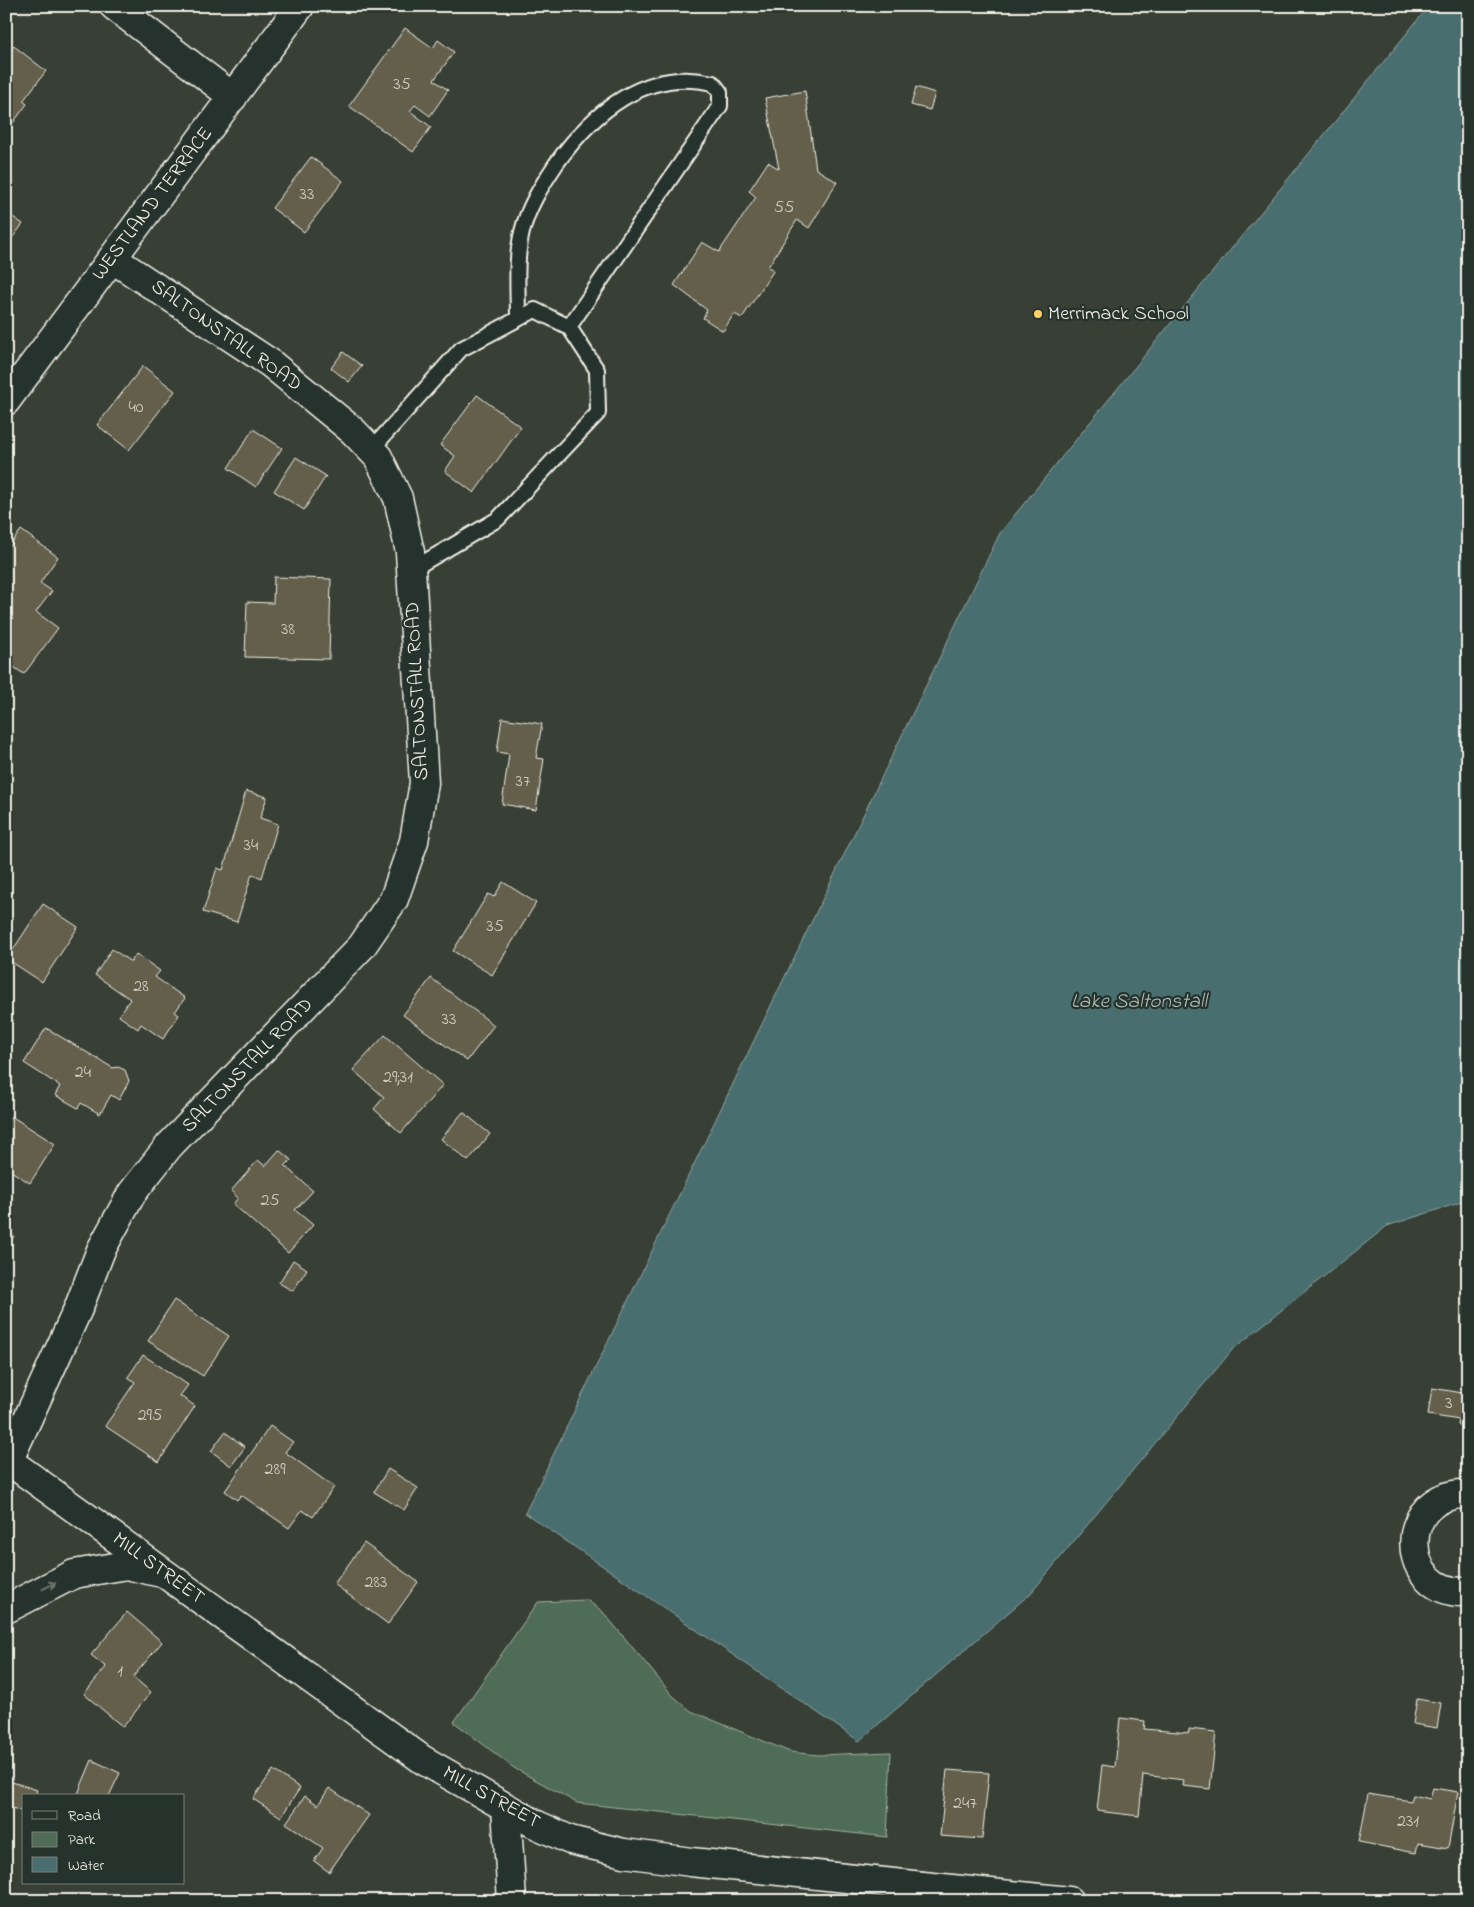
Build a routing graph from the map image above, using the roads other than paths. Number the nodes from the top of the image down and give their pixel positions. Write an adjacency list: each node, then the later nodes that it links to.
1 (114, 6): 3 (street)
2 (300, 6): 3 (street, WESTLAND TERRACE)
3 (233, 97): 4 (street, WESTLAND TERRACE)
4 (112, 259): 7 (street, WESTLAND TERRACE); 8 (street, SALTONSTALL ROAD)
5 (518, 319): 6 (lane); 6 (lane); 8 (lane)
6 (569, 327): 9 (lane)
7 (6, 401)
8 (371, 450): 9 (street, SALTONSTALL ROAD)
9 (411, 570): 10 (street, SALTONSTALL ROAD)
10 (7, 1462): 12 (street, MILL STREET)
11 (1468, 1494): 13 (street)
12 (164, 1573): 14 (street, one-way to 12); 15 (street, MILL STREET)
13 (1468, 1592)
14 (6, 1609)
15 (506, 1808): 16 (street); 17 (street, MILL STREET)
16 (512, 1901)
17 (1069, 1901)

